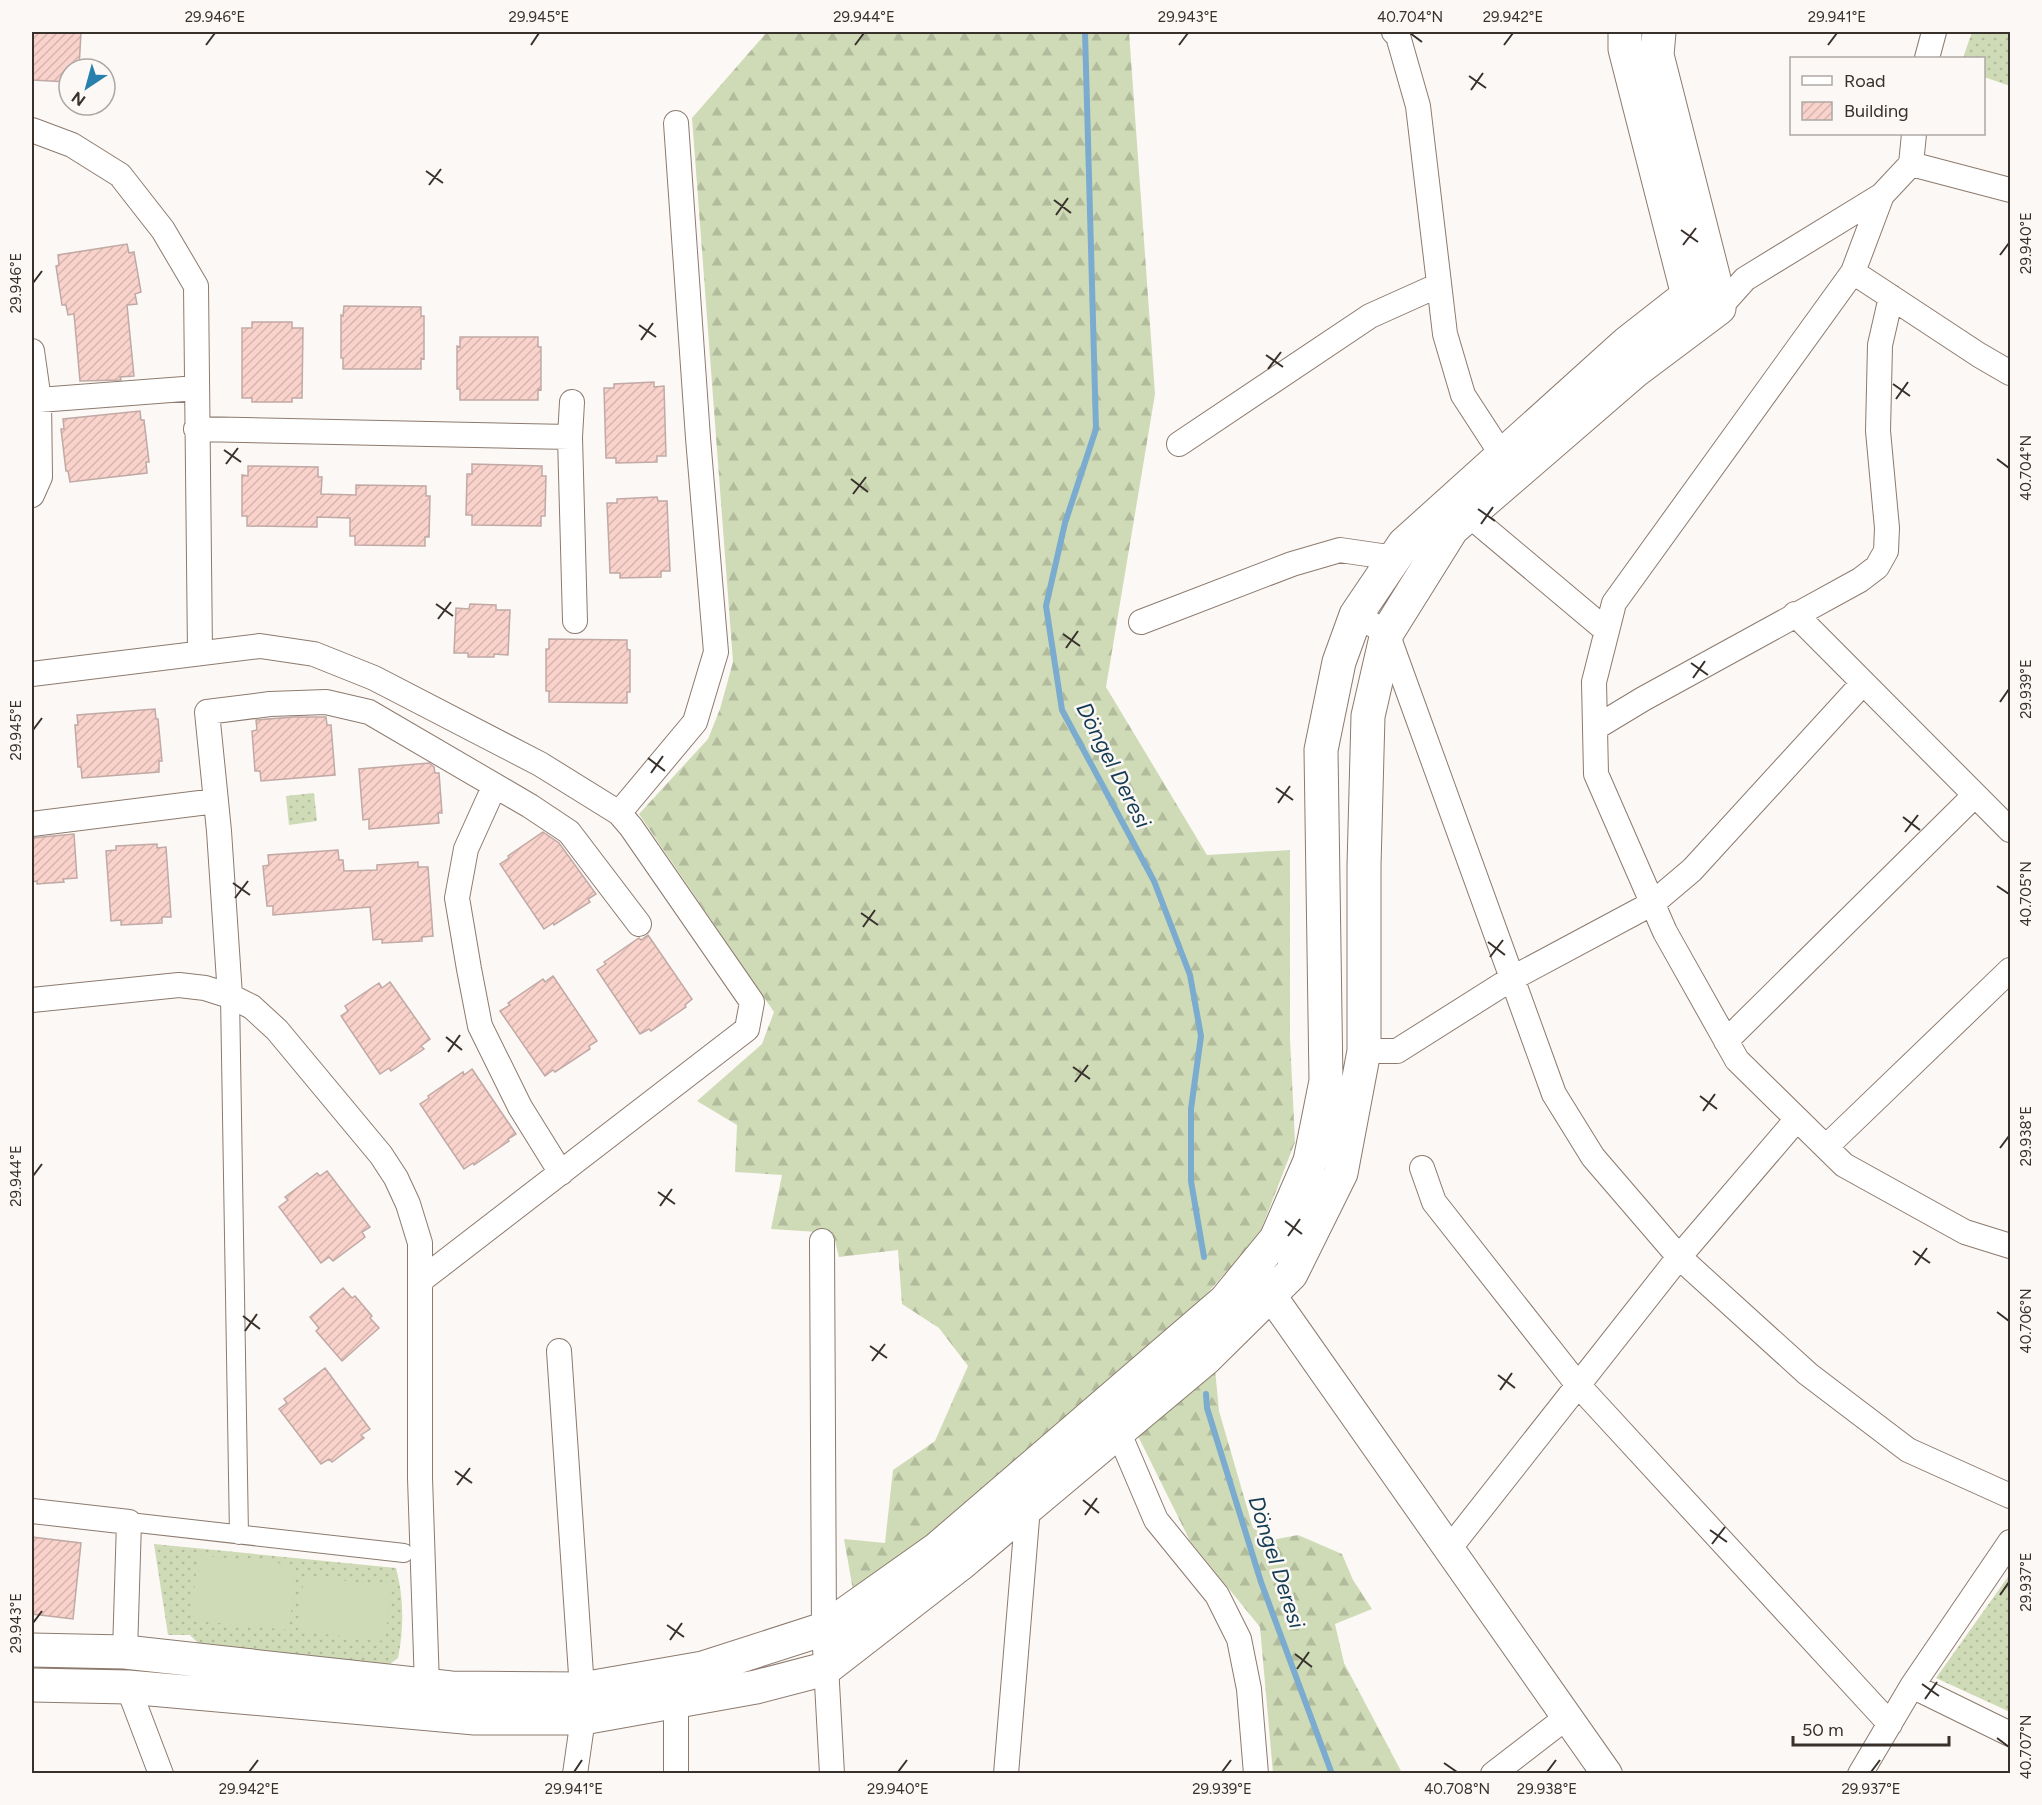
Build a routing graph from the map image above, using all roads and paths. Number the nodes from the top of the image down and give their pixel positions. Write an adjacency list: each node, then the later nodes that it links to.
1 (1625, 32): 14 (main road)
2 (1659, 32): 14 (main road)
3 (1934, 32): 5 (street)
4 (1400, 33): 13 (street)
5 (1927, 57)
6 (676, 123): 41 (street)
7 (32, 130): 18 (street)
8 (1914, 135): 9 (street)
9 (1911, 164): 10 (street); 11 (street)
10 (2010, 190)
11 (1882, 195): 12 (street); 14 (street)
12 (1853, 272): 15 (street); 32 (street)
13 (1439, 285): 23 (street); 24 (street)
14 (1712, 297): 24 (main road)
15 (1891, 297): 17 (street); 28 (street)
16 (32, 351): 19 (street)
17 (2010, 374)
18 (197, 388): 19 (street); 21 (street)
19 (39, 400): 25 (street)
20 (572, 402): 22 (street)
21 (196, 429): 22 (street); 34 (street)
22 (570, 437): 30 (street)
23 (1179, 444)
24 (1506, 467): 26 (main road); 27 (main road)
25 (32, 495)
26 (1469, 515): 32 (street); 33 (main road)
27 (1395, 558): 29 (main road); 31 (street)
28 (1795, 614): 36 (street); 37 (street)
29 (1356, 615): 33 (street); 59 (main road)
30 (575, 621)
31 (1141, 622)
32 (1607, 631): 37 (street)
33 (1387, 633): 47 (street); 51 (main road)
34 (200, 653): 35 (street); 41 (street)
35 (32, 674)
36 (1863, 683): 39 (street); 44 (street)
37 (1595, 728): 44 (street)
38 (494, 787): 40 (street); 45 (street); 55 (street)
39 (1975, 795): 43 (street); 50 (street)
40 (216, 801): 42 (street); 48 (street)
41 (619, 813): 55 (street)
42 (32, 824)
43 (2010, 830)
44 (1653, 903): 47 (street); 50 (street)
45 (639, 924)
46 (2010, 970): 53 (street)
47 (1511, 979): 51 (street); 58 (street)
48 (230, 996): 49 (street); 60 (street); 69 (street)
49 (32, 1000)
50 (1726, 1041): 52 (street)
51 (1364, 1051): 61 (main road)
52 (1797, 1119): 53 (street); 58 (street)
53 (1826, 1147): 57 (street)
54 (1422, 1168): 63 (street)
55 (561, 1173): 60 (street)
56 (822, 1241): 73 (street)
57 (2010, 1246)
58 (1679, 1257): 63 (street); 65 (street)
59 (1254, 1265): 61 (street); 73 (main road)
60 (420, 1281): 80 (street)
61 (1270, 1294): 64 (main road); 71 (street)
62 (559, 1351): 82 (street)
63 (1578, 1385): 71 (street); 84 (street)
64 (1118, 1431): 66 (main road); 91 (street)
65 (2010, 1496)
66 (1028, 1507): 76 (main road); 90 (street)
67 (32, 1511): 68 (street)
68 (129, 1522): 69 (street); 75 (street)
69 (239, 1534): 72 (street)
70 (2010, 1542): 78 (street)
71 (1449, 1549): 83 (street)
72 (404, 1552)
73 (824, 1629): 76 (street); 82 (main road)
74 (32, 1650): 75 (main road)
75 (125, 1652): 80 (main road)
76 (825, 1669): 81 (main road); 89 (street)
77 (32, 1685): 79 (main road)
78 (1912, 1686): 84 (street); 85 (street)
79 (128, 1687): 80 (main road); 86 (street)
80 (425, 1699): 82 (main road)
81 (676, 1701): 82 (main road); 88 (street)
82 (582, 1703): 87 (street)
83 (1567, 1717): 92 (street); 93 (street)
84 (1890, 1724): 94 (street)
85 (2010, 1734)
86 (161, 1773)
87 (575, 1773)
88 (676, 1773)
89 (832, 1773)
90 (1006, 1773)
91 (1256, 1773)
92 (1493, 1773)
93 (1607, 1773)
94 (1860, 1773)

